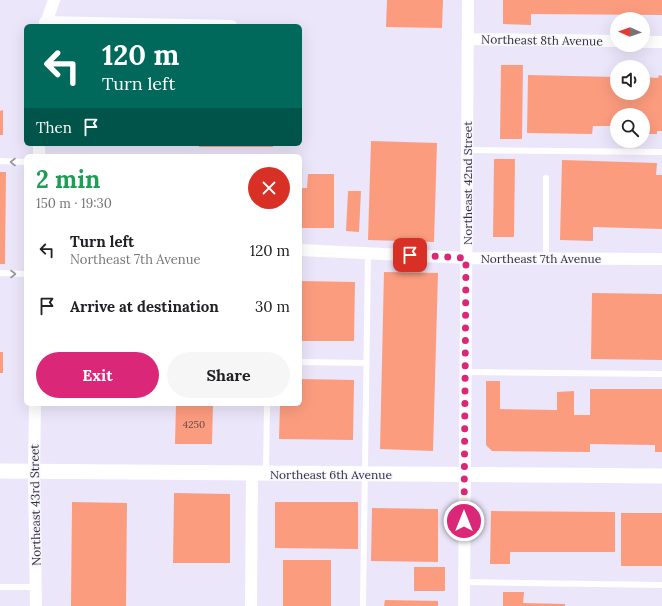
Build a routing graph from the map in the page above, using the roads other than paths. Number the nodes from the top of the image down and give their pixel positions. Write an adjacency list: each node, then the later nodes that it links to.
1 (54, 0): 3 (street)
2 (468, 0): 4 (street, Northeast 42nd Street)
3 (45, 24)
4 (468, 39): 5 (street, Northeast 8th Avenue); 8 (street, Northeast 42nd Street)
5 (610, 41)
6 (650, 42): 7 (street)
7 (662, 42)
8 (467, 150): 9 (lane); 15 (street, Northeast 42nd Street)
9 (662, 152)
10 (0, 162): 11 (lane, one-way to 10)
11 (24, 162)
12 (546, 178): 16 (lane)
13 (302, 250): 14 (street, Northeast 7th Avenue)
14 (368, 253): 15 (street, Northeast 7th Avenue); 21 (lane)
15 (466, 258): 16 (street, Northeast 7th Avenue); 22 (street, Northeast 42nd Street)
16 (546, 258): 17 (street, Northeast 7th Avenue)
17 (662, 259)
18 (0, 274): 19 (lane, one-way to 19)
19 (24, 274)
20 (302, 362): 21 (lane)
21 (366, 363): 29 (lane)
22 (466, 372): 23 (lane); 30 (street, Northeast 42nd Street)
23 (662, 374)
24 (35, 406): 27 (street, Northeast 43rd Street)
25 (267, 406): 28 (lane)
26 (0, 471): 27 (street, Northeast 6th Avenue)
27 (34, 471): 28 (street, Northeast 6th Avenue); 35 (street, Northeast 43rd Street)
28 (259, 473): 29 (street, Northeast 6th Avenue); 37 (street)
29 (365, 474): 30 (street, Northeast 6th Avenue); 38 (lane)
30 (465, 475): 31 (street, Northeast 6th Avenue); 32 (street, Northeast 42nd Street)
31 (662, 476)
32 (464, 582): 33 (lane); 39 (street, Northeast 42nd Street)
33 (662, 585)
34 (0, 587): 35 (lane)
35 (36, 587): 36 (street, Northeast 43rd Street)
36 (36, 606)
37 (251, 606)
38 (363, 606)
39 (464, 606)

